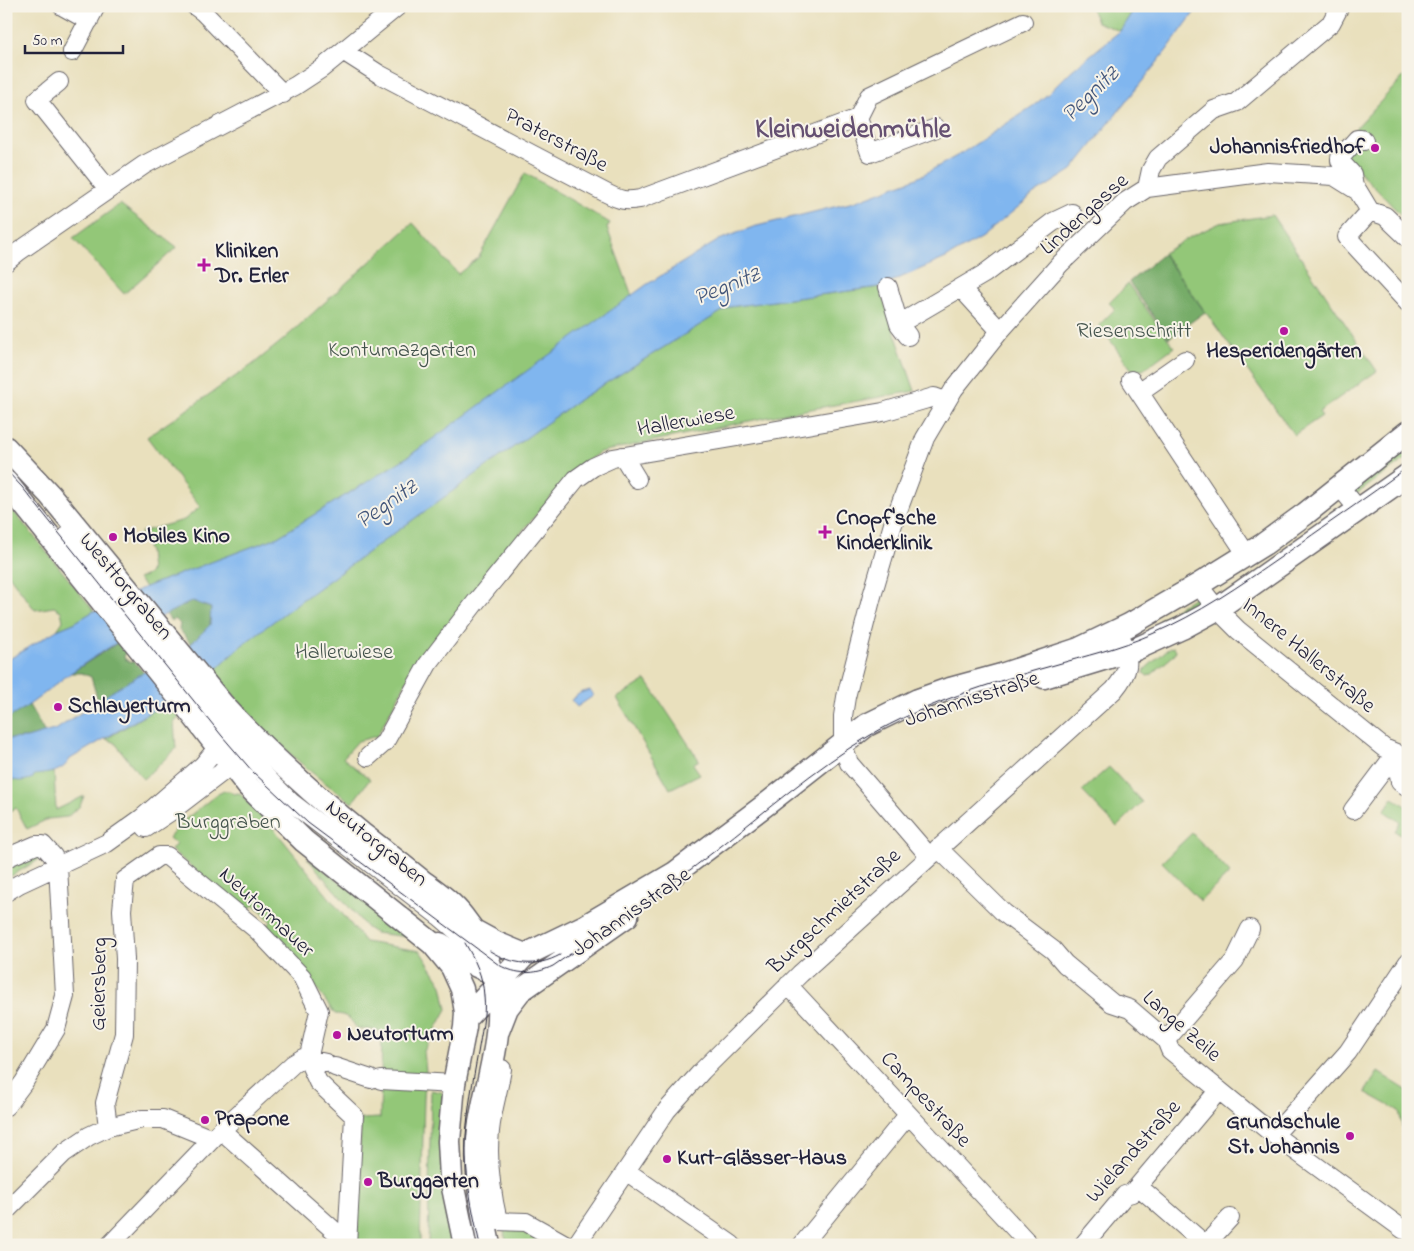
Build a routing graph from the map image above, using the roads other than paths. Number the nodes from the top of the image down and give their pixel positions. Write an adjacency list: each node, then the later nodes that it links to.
1 (62, 6): 5 (street)
2 (195, 6): 10 (street)
3 (398, 6): 7 (street)
4 (1340, 6): 15 (street)
5 (92, 14): 8 (street)
6 (1023, 22): 11 (street)
7 (343, 51): 10 (street); 11 (street, Praterstraße)
8 (72, 52)
9 (59, 82): 16 (street)
10 (283, 94): 16 (street)
11 (858, 118): 12 (street)
12 (936, 128)
13 (1364, 141): 14 (street)
14 (1347, 184): 15 (street, Lindengasse); 17 (street)
15 (1147, 188): 24 (street, Lindengasse)
16 (108, 189): 20 (street)
17 (1370, 211): 19 (street); 23 (street)
18 (1072, 213): 22 (street)
19 (1408, 238)
20 (10, 257)
21 (888, 287): 22 (street)
22 (961, 288): 24 (street)
23 (1408, 303)
24 (1000, 331): 26 (street, Lindengasse)
25 (1185, 360): 36 (street)
26 (945, 401): 29 (street, Hallerwiese); 44 (street, Lindengasse)
27 (1408, 432): 34 (main road, Johannisstraße)
28 (6, 448): 38 (main road, Westtorgraben)
29 (623, 456): 32 (street); 46 (street, Hallerwiese)
30 (6, 461): 38 (street)
31 (1408, 475): 35 (main road, Johannisstraße)
32 (637, 479)
33 (6, 482): 38 (main road, Westtorgraben)
34 (1339, 486): 35 (street); 36 (main road, Johannisstraße)
35 (1359, 510): 39 (main road, Johannisstraße)
36 (1247, 555): 37 (main road, Johannisstraße)
37 (1198, 585): 39 (street, Innere Hallerstraße); 40 (main road, Johannisstraße)
38 (114, 594): 42 (main road, Westtorgraben)
39 (1217, 609): 41 (main road, Johannisstraße); 45 (street, Innere Hallerstraße)
40 (1119, 631): 41 (street, Burgschmietstraße); 44 (main road, Johannisstraße)
41 (1126, 652): 44 (main road, Johannisstraße); 50 (street, Burgschmietstraße)
42 (201, 701): 43 (main road, Westtorgraben); 43 (main road, Westtorgraben)
43 (227, 740): 49 (street); 49 (street); 49 (street); 56 (main road, Neutorgraben); 57 (main road, Neutorgraben); 60 (street)
44 (844, 749): 50 (street, Lange Zeile); 58 (main road, Johannisstraße); 61 (main road, Johannisstraße)
45 (1402, 750): 47 (street); 48 (street)
46 (368, 757)
47 (1408, 787)
48 (1353, 810)
49 (106, 843): 53 (street)
50 (933, 852): 62 (street, Burgschmietstraße); 65 (street, Lange Zeile)
51 (159, 856): 66 (street, Neutormauer); 72 (street, Geiersberg)
52 (6, 858): 53 (street)
53 (58, 866): 54 (street); 70 (street)
54 (6, 892)
55 (1250, 929): 65 (street)
56 (474, 931): 58 (main road); 60 (main road, Neutorgraben)
57 (419, 933): 60 (main road, Neutorgraben); 63 (main road, Neutorgraben)
58 (525, 954): 60 (main road, Johannisstraße)
59 (1408, 962): 74 (street)
60 (494, 973): 61 (main road); 63 (main road); 64 (main road, Neutorgraben)
61 (533, 980): 64 (main road, Johannisstraße)
62 (788, 985): 71 (street, Campestraße); 75 (street, Burgschmietstraße)
63 (466, 1018): 68 (main road, Neutorgraben)
64 (498, 1031): 83 (main road, Neutorgraben)
65 (1166, 1040): 69 (street, Lange Zeile)
66 (308, 1060): 68 (street); 73 (street); 80 (street)
67 (502, 1069): 84 (street)
68 (454, 1084): 82 (main road, Neutorgraben)
69 (1219, 1090): 74 (street, Lange Zeile); 76 (street, Wielandstraße)
70 (6, 1106)
71 (908, 1115): 87 (street); 88 (street, Campestraße)
72 (108, 1127): 73 (street); 77 (street)
73 (216, 1134): 80 (street); 81 (street)
74 (1274, 1135): 79 (street, Lange Zeile)
75 (626, 1171): 85 (street, Burgschmietstraße); 86 (street)
76 (1138, 1186): 78 (street); 89 (street, Wielandstraße)
77 (11, 1205)
78 (1230, 1218)
79 (1404, 1230)
80 (347, 1244)
81 (110, 1245)
82 (465, 1245)
83 (489, 1245)
84 (567, 1245)
85 (576, 1245)
86 (732, 1245)
87 (802, 1245)
88 (1030, 1245)
89 (1083, 1245)

